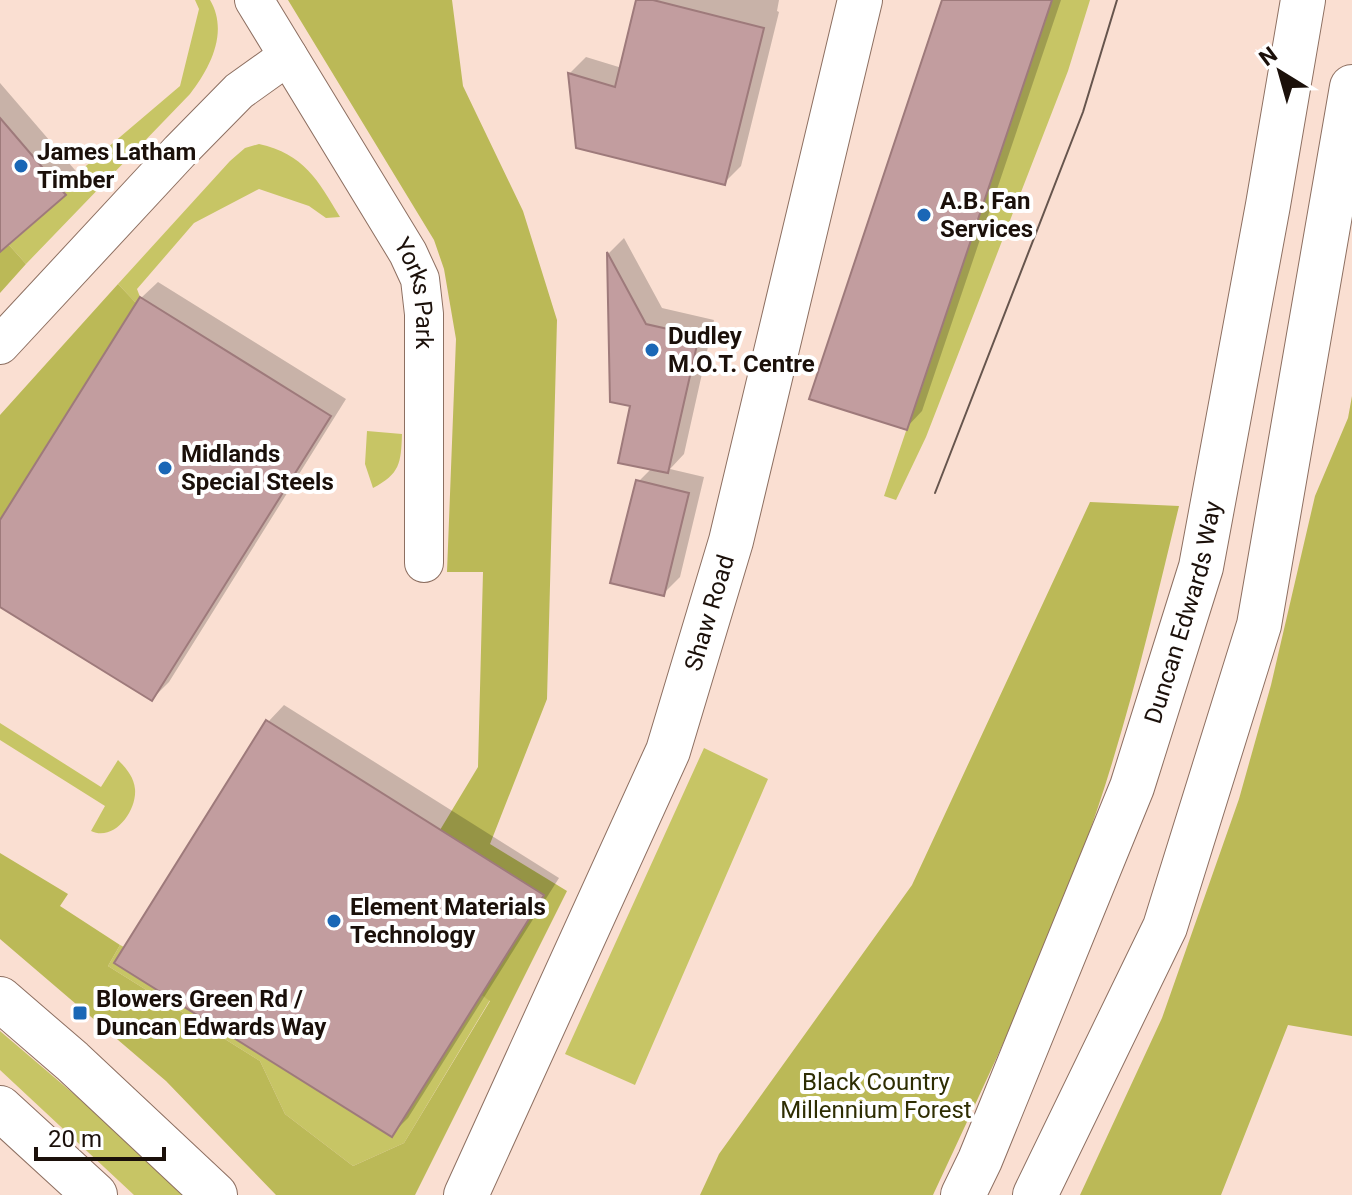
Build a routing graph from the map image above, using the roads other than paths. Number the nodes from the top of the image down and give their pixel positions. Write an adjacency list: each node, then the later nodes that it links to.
1 (254, 0): 4 (street, Yorks Park)
2 (860, 0): 12 (main road, Shaw Road)
3 (1303, 0): 13 (main road, Duncan Edwards Way)
4 (288, 56): 6 (street); 7 (street, Yorks Park)
5 (1352, 87): 14 (main road)
6 (0, 345)
7 (424, 563)
8 (0, 999): 11 (main road)
9 (0, 1108): 10 (main road)
10 (95, 1195)
11 (215, 1195)
12 (466, 1195)
13 (963, 1195)
14 (1035, 1195)

